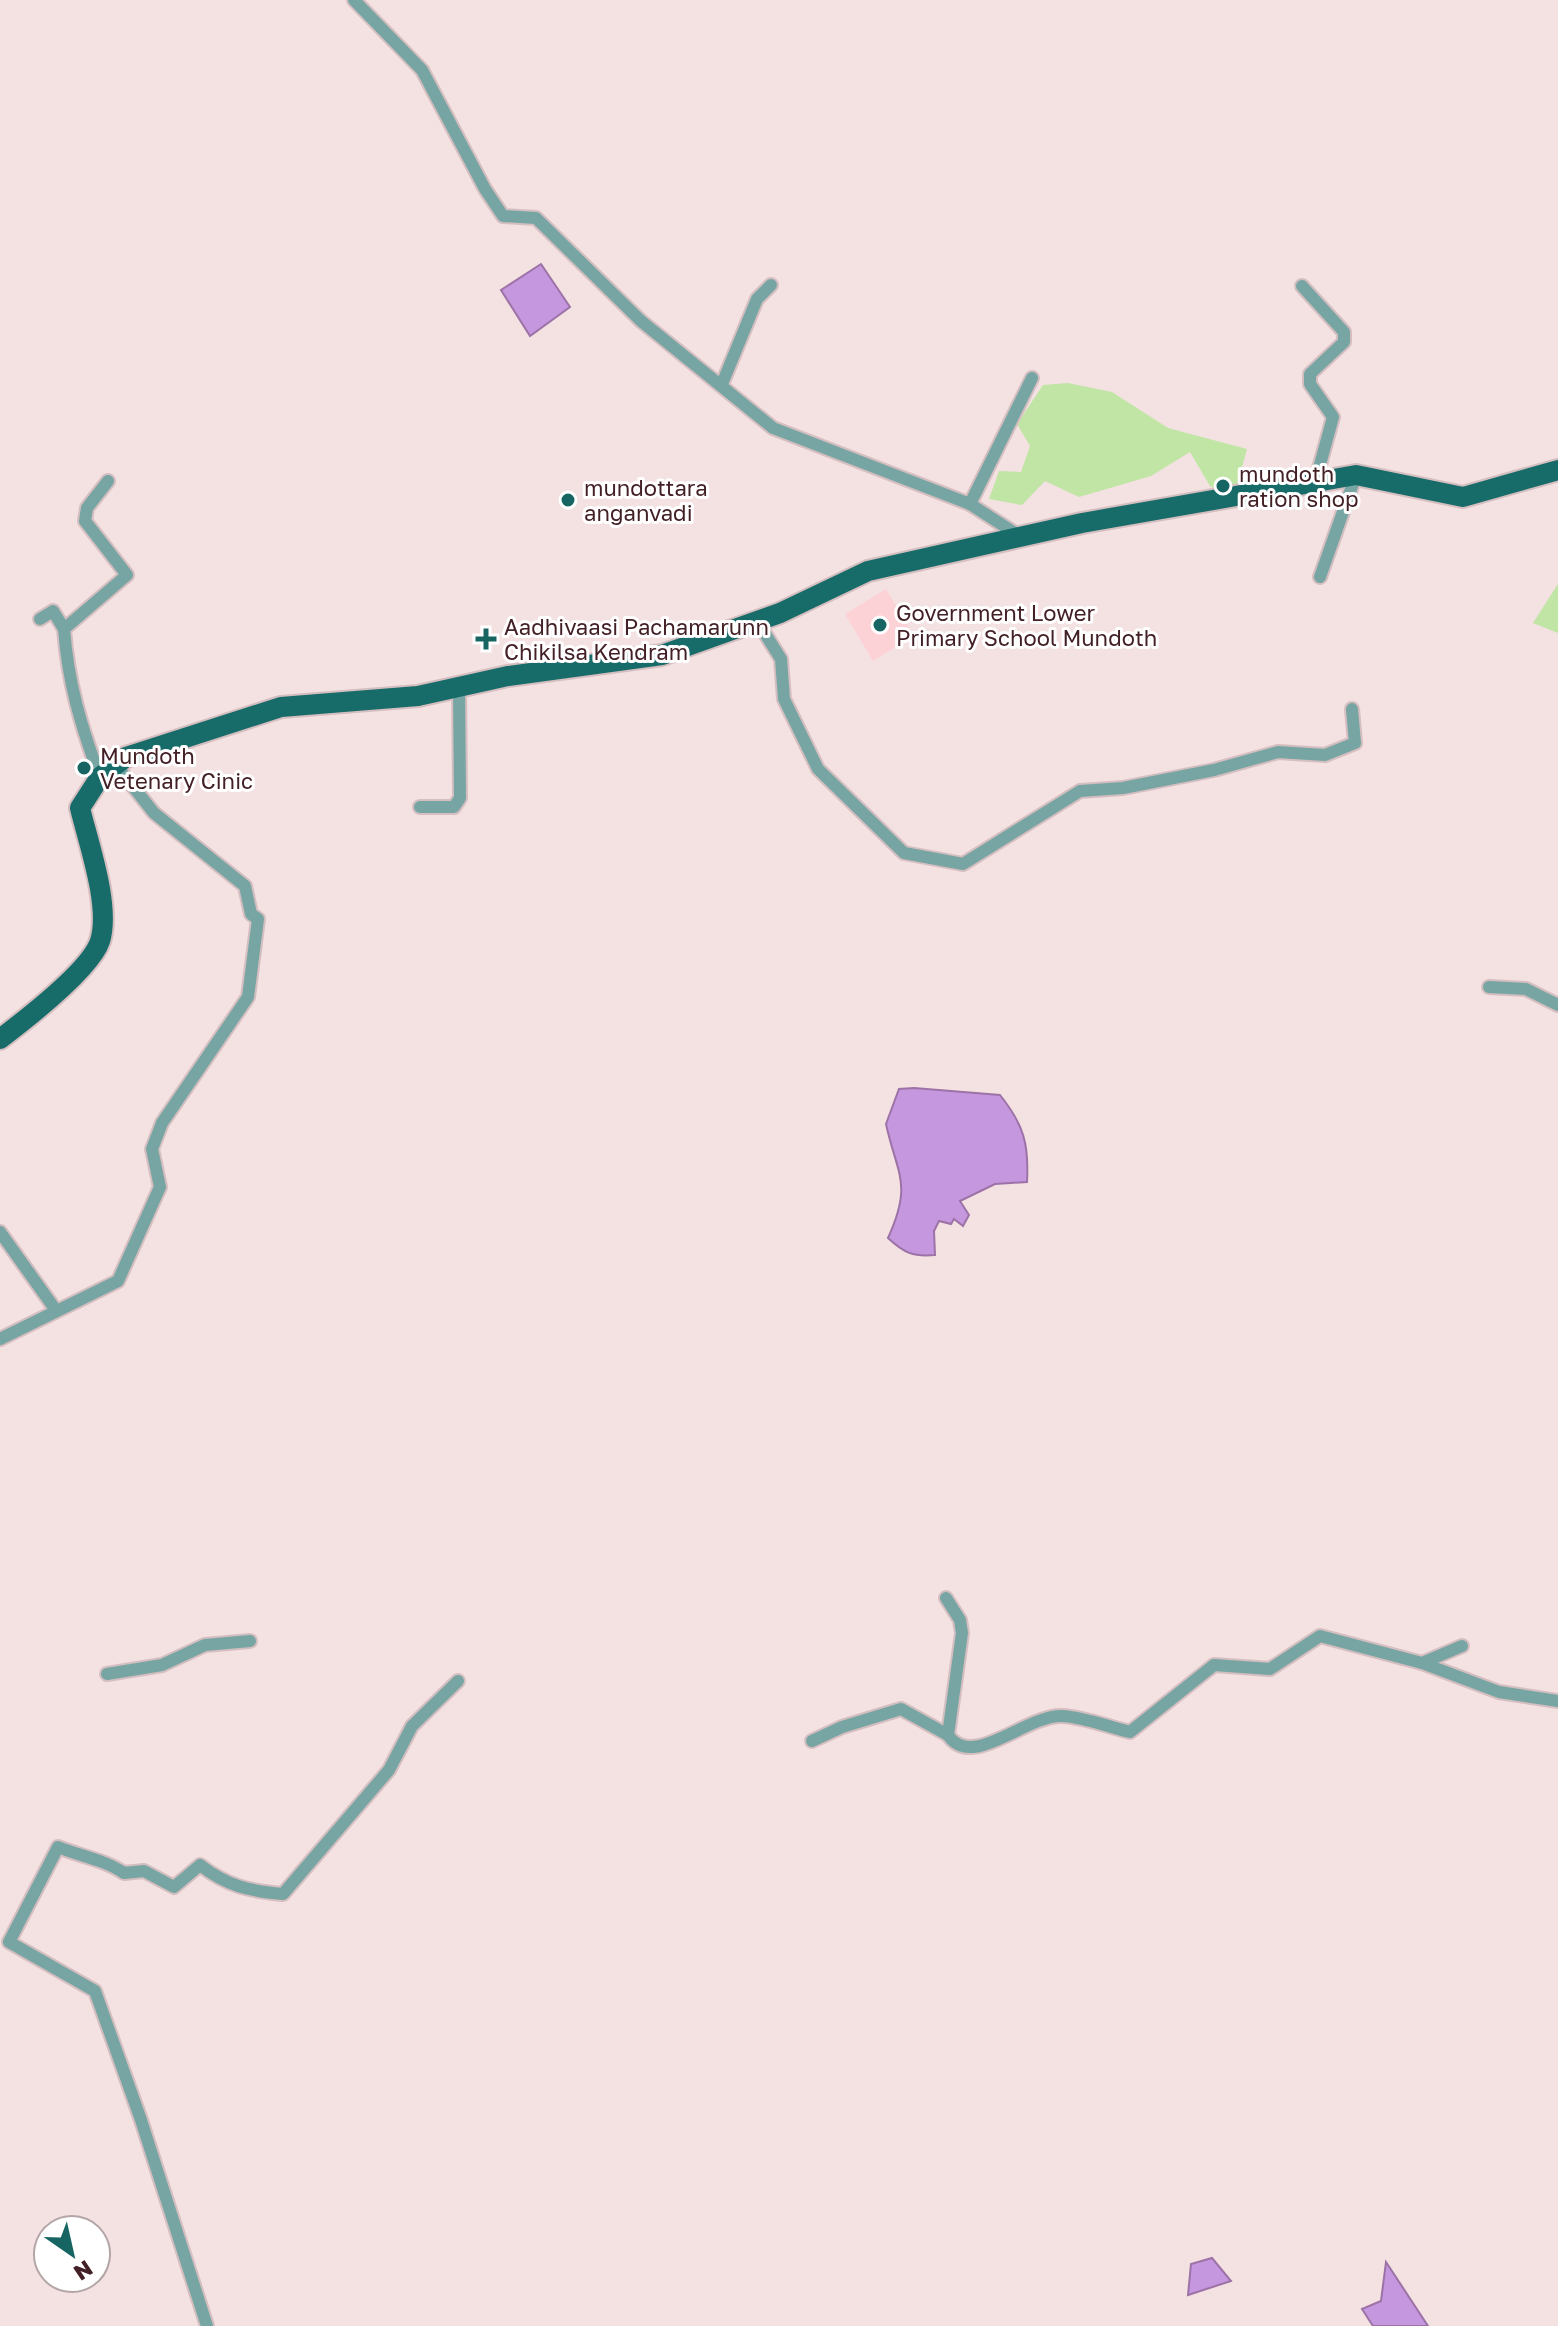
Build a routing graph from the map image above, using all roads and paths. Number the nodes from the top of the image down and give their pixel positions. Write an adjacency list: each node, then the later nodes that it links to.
1 (354, 0): 5 (street)
2 (771, 285): 5 (street)
3 (1302, 286): 9 (street)
4 (1032, 378): 10 (street)
5 (722, 384): 10 (street)
6 (1558, 470): 7 (main road)
7 (1356, 475): 9 (main road); 12 (street)
8 (108, 481): 15 (street)
9 (1315, 483): 11 (main road)
10 (970, 504): 11 (street)
11 (1021, 537): 14 (main road)
12 (1320, 577)
13 (40, 619): 15 (street)
14 (757, 621): 16 (main road); 17 (street)
15 (64, 629): 18 (street)
16 (459, 687): 18 (main road); 19 (street)
17 (1352, 709)
18 (108, 771): 22 (main road); 24 (street)
19 (420, 807)
20 (1489, 987): 21 (street)
21 (1558, 1005)
22 (0, 1039)
23 (0, 1232): 24 (street)
24 (55, 1309): 25 (street)
25 (0, 1339)
26 (946, 1598): 33 (street)
27 (250, 1641): 30 (street)
28 (1462, 1646): 29 (street)
29 (1422, 1663): 32 (street); 33 (street)
30 (107, 1674)
31 (458, 1681): 35 (street)
32 (1558, 1701)
33 (948, 1735): 34 (street)
34 (812, 1741)
35 (207, 2326)

